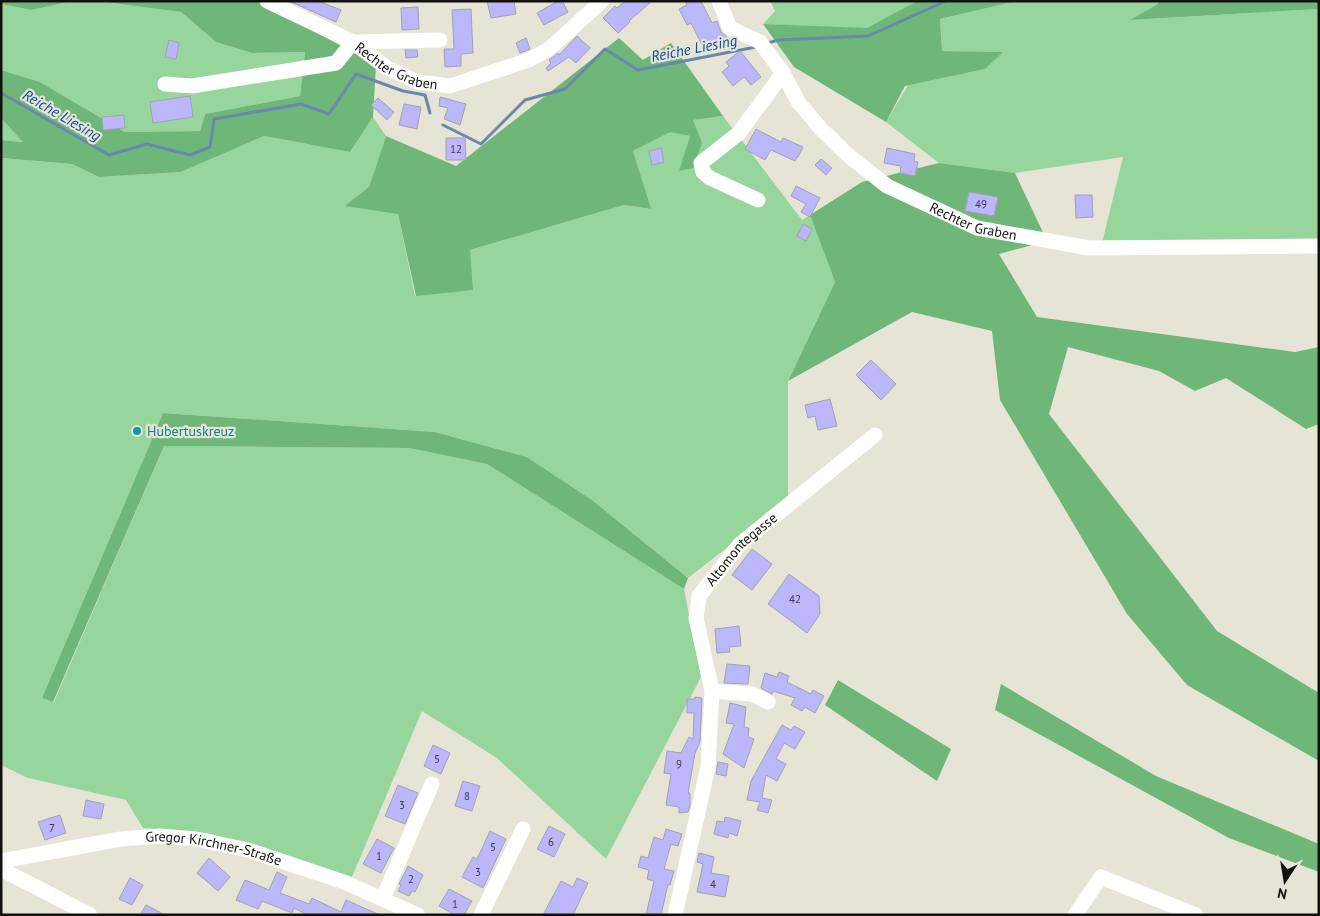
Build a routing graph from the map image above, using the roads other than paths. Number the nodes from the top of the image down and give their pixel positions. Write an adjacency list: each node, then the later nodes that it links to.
1 (267, 1): 5 (street, Rechter Graben)
2 (602, 1): 5 (street, Rechter Graben)
3 (719, 1): 6 (street, Rechter Graben)
4 (440, 40): 5 (street)
5 (353, 42): 7 (street)
6 (783, 73): 8 (street); 9 (street, Rechter Graben)
7 (165, 84)
8 (758, 200)
9 (1319, 246)
10 (875, 435): 11 (street, Altomontegasse)
11 (712, 691): 12 (street); 21 (street, Altomontegasse)
12 (768, 702)
13 (432, 784): 17 (street)
14 (523, 829): 20 (street)
15 (1, 861): 17 (street, Gregor Kirchner-Straße)
16 (1, 869): 18 (street)
17 (389, 905): 19 (street, Gregor Kirchner-Straße)
18 (90, 915)
19 (418, 915)
20 (482, 915)
21 (675, 915)
22 (1075, 915): 23 (street)
23 (1196, 915)

